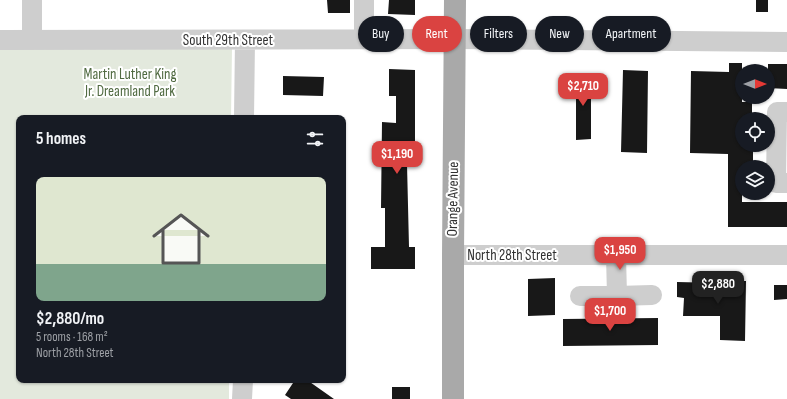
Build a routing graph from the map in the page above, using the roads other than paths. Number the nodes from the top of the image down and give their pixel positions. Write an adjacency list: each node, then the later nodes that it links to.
1 (32, 0): 9 (street)
2 (364, 0): 4 (street)
3 (455, 0): 5 (main road, Orange Avenue)
4 (364, 16)
5 (455, 16)
6 (358, 39): 10 (street, South 29th Street)
7 (462, 39): 11 (street, South 29th Street)
8 (0, 40): 9 (street, South 29th Street)
9 (32, 40): 10 (street, South 29th Street)
10 (245, 40): 14 (street)
11 (787, 42)
12 (455, 52): 16 (main road, Orange Avenue)
13 (787, 112): 15 (street)
14 (244, 115)
15 (787, 183)
16 (453, 255): 17 (street, North 28th Street); 24 (main road, Orange Avenue)
17 (616, 255): 18 (street, North 28th Street); 21 (street)
18 (787, 255)
19 (652, 295): 21 (street)
20 (580, 296): 21 (street)
21 (617, 296)
22 (242, 383): 23 (street)
23 (242, 399)
24 (453, 399)

